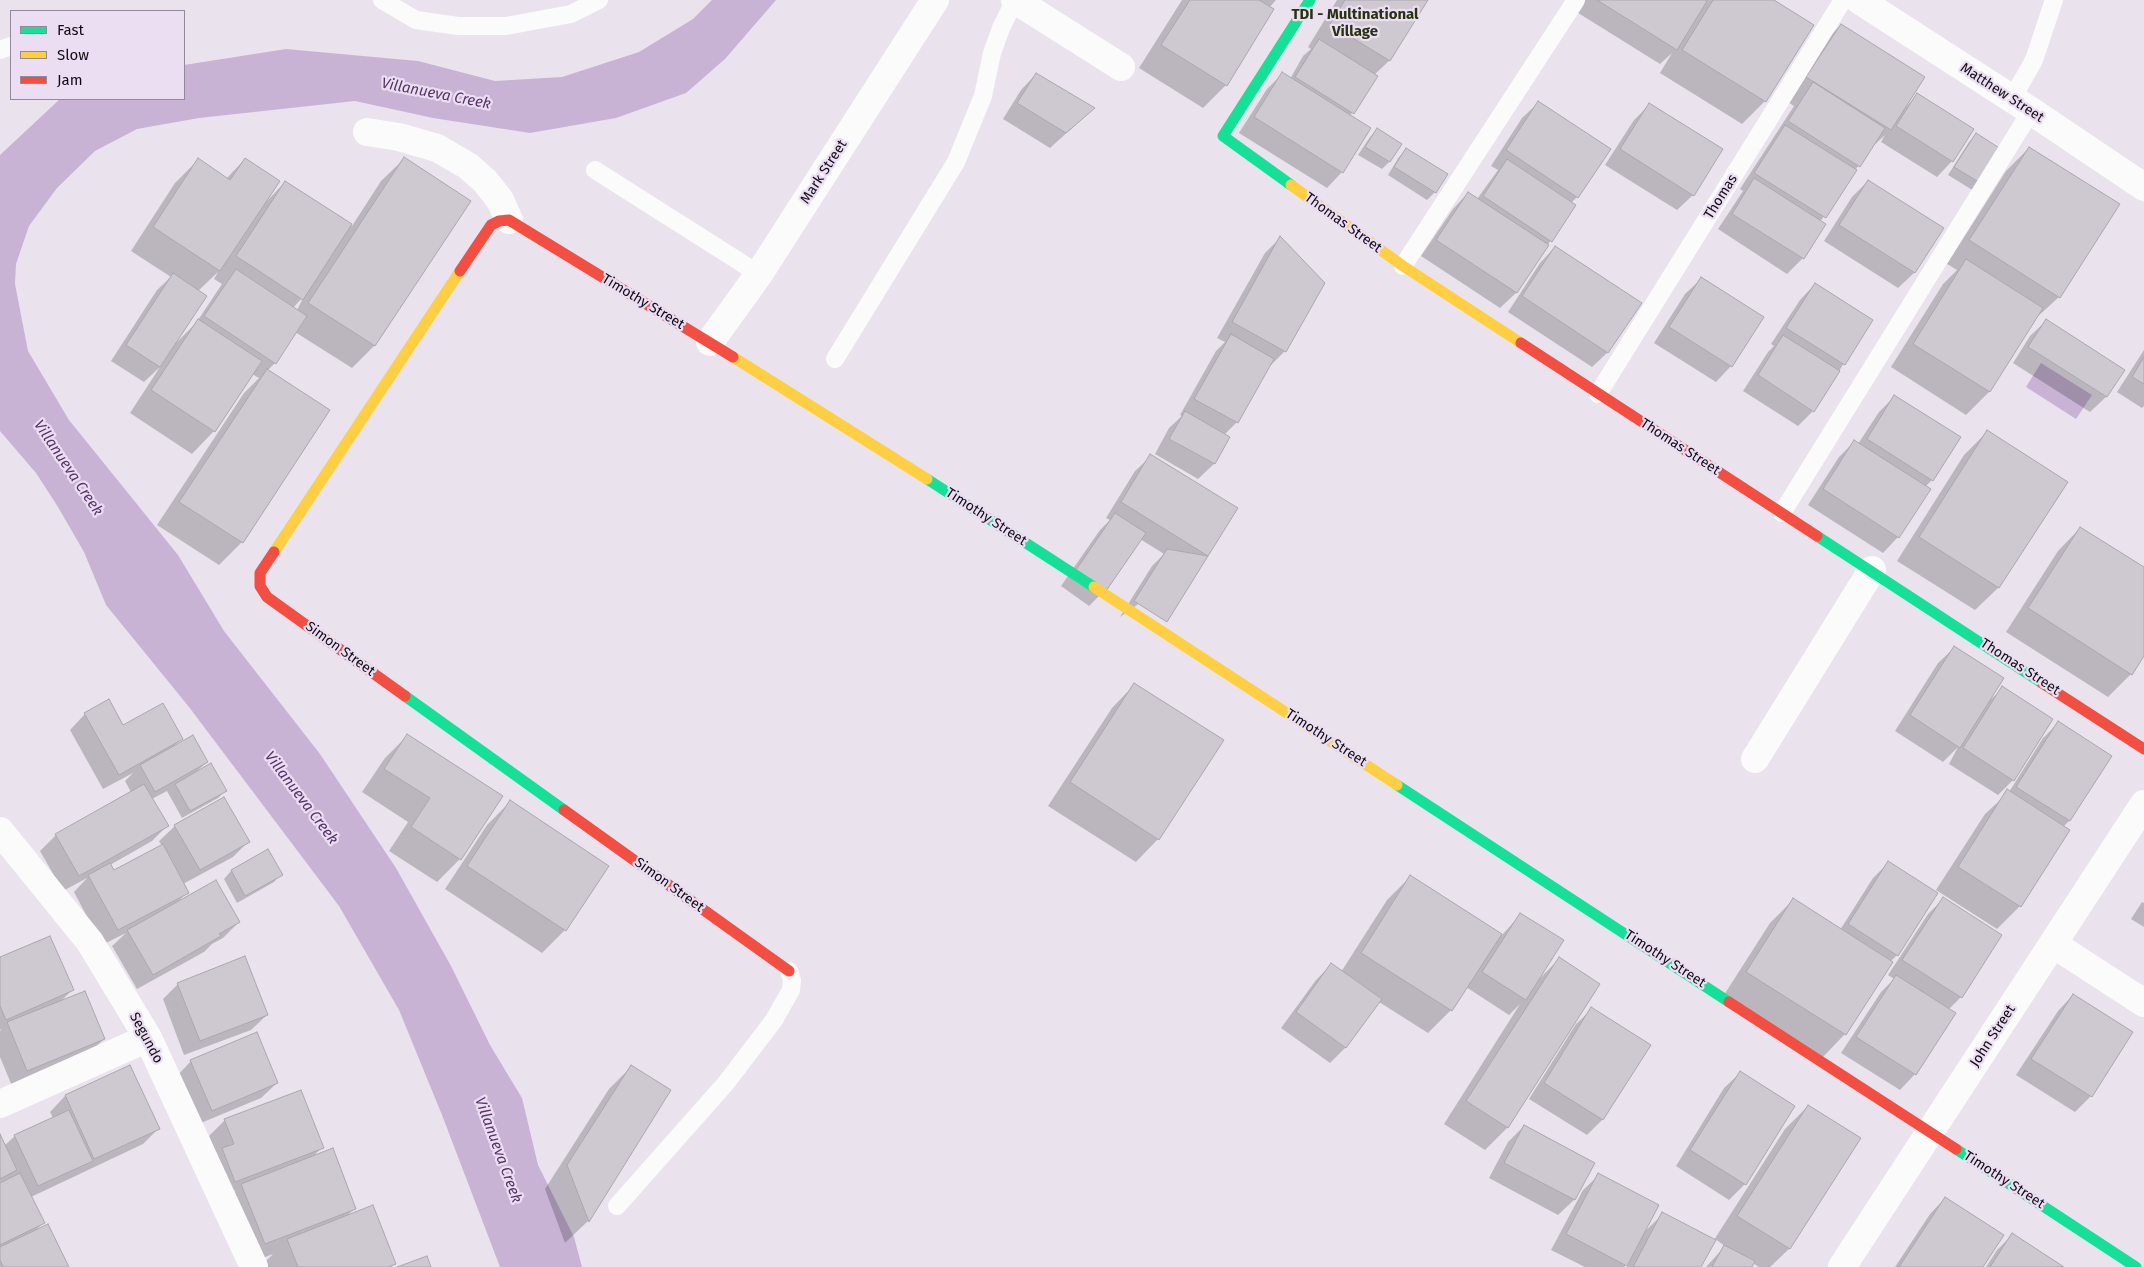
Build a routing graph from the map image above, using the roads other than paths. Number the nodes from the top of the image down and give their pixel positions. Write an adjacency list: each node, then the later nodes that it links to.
1 (382, 0): 2 (lane)
2 (599, 0)
3 (934, 0): 17 (street, Mark Street)
4 (1015, 0): 10 (street); 19 (lane)
5 (1310, 0): 16 (street, Thomas Street)
6 (1576, 0): 16 (lane)
7 (1843, 0): 20 (lane, Thomas)
8 (1859, 0): 11 (street, Matthew Street)
9 (2054, 0): 11 (lane)
10 (1121, 67)
11 (2022, 105): 14 (street, Matthew Street); 21 (lane)
12 (367, 132): 15 (street)
13 (595, 170): 17 (lane)
14 (2144, 187)
15 (509, 220): 18 (street, Timothy Street); 28 (street, Simon Street)
16 (1403, 266): 20 (street, Thomas Street)
17 (759, 274): 18 (street, Mark Street)
18 (710, 342): 32 (street, Timothy Street)
19 (835, 359)
20 (1598, 394): 21 (street, Thomas Street)
21 (1782, 513): 22 (street, Thomas Street)
22 (1872, 570): 23 (street, Thomas Street); 24 (street)
23 (2144, 749)
24 (1754, 759)
25 (2144, 804): 27 (street, John Street)
26 (0, 831): 30 (street, Segundo)
27 (2053, 944): 29 (street); 32 (street, John Street)
28 (789, 971): 33 (lane)
29 (2144, 1004)
30 (148, 1038): 31 (street); 34 (street, Segundo)
31 (0, 1104)
32 (1931, 1132): 35 (street, John Street); 36 (street, Timothy Street)
33 (617, 1206)
34 (254, 1267)
35 (1842, 1267)
36 (2136, 1267)

